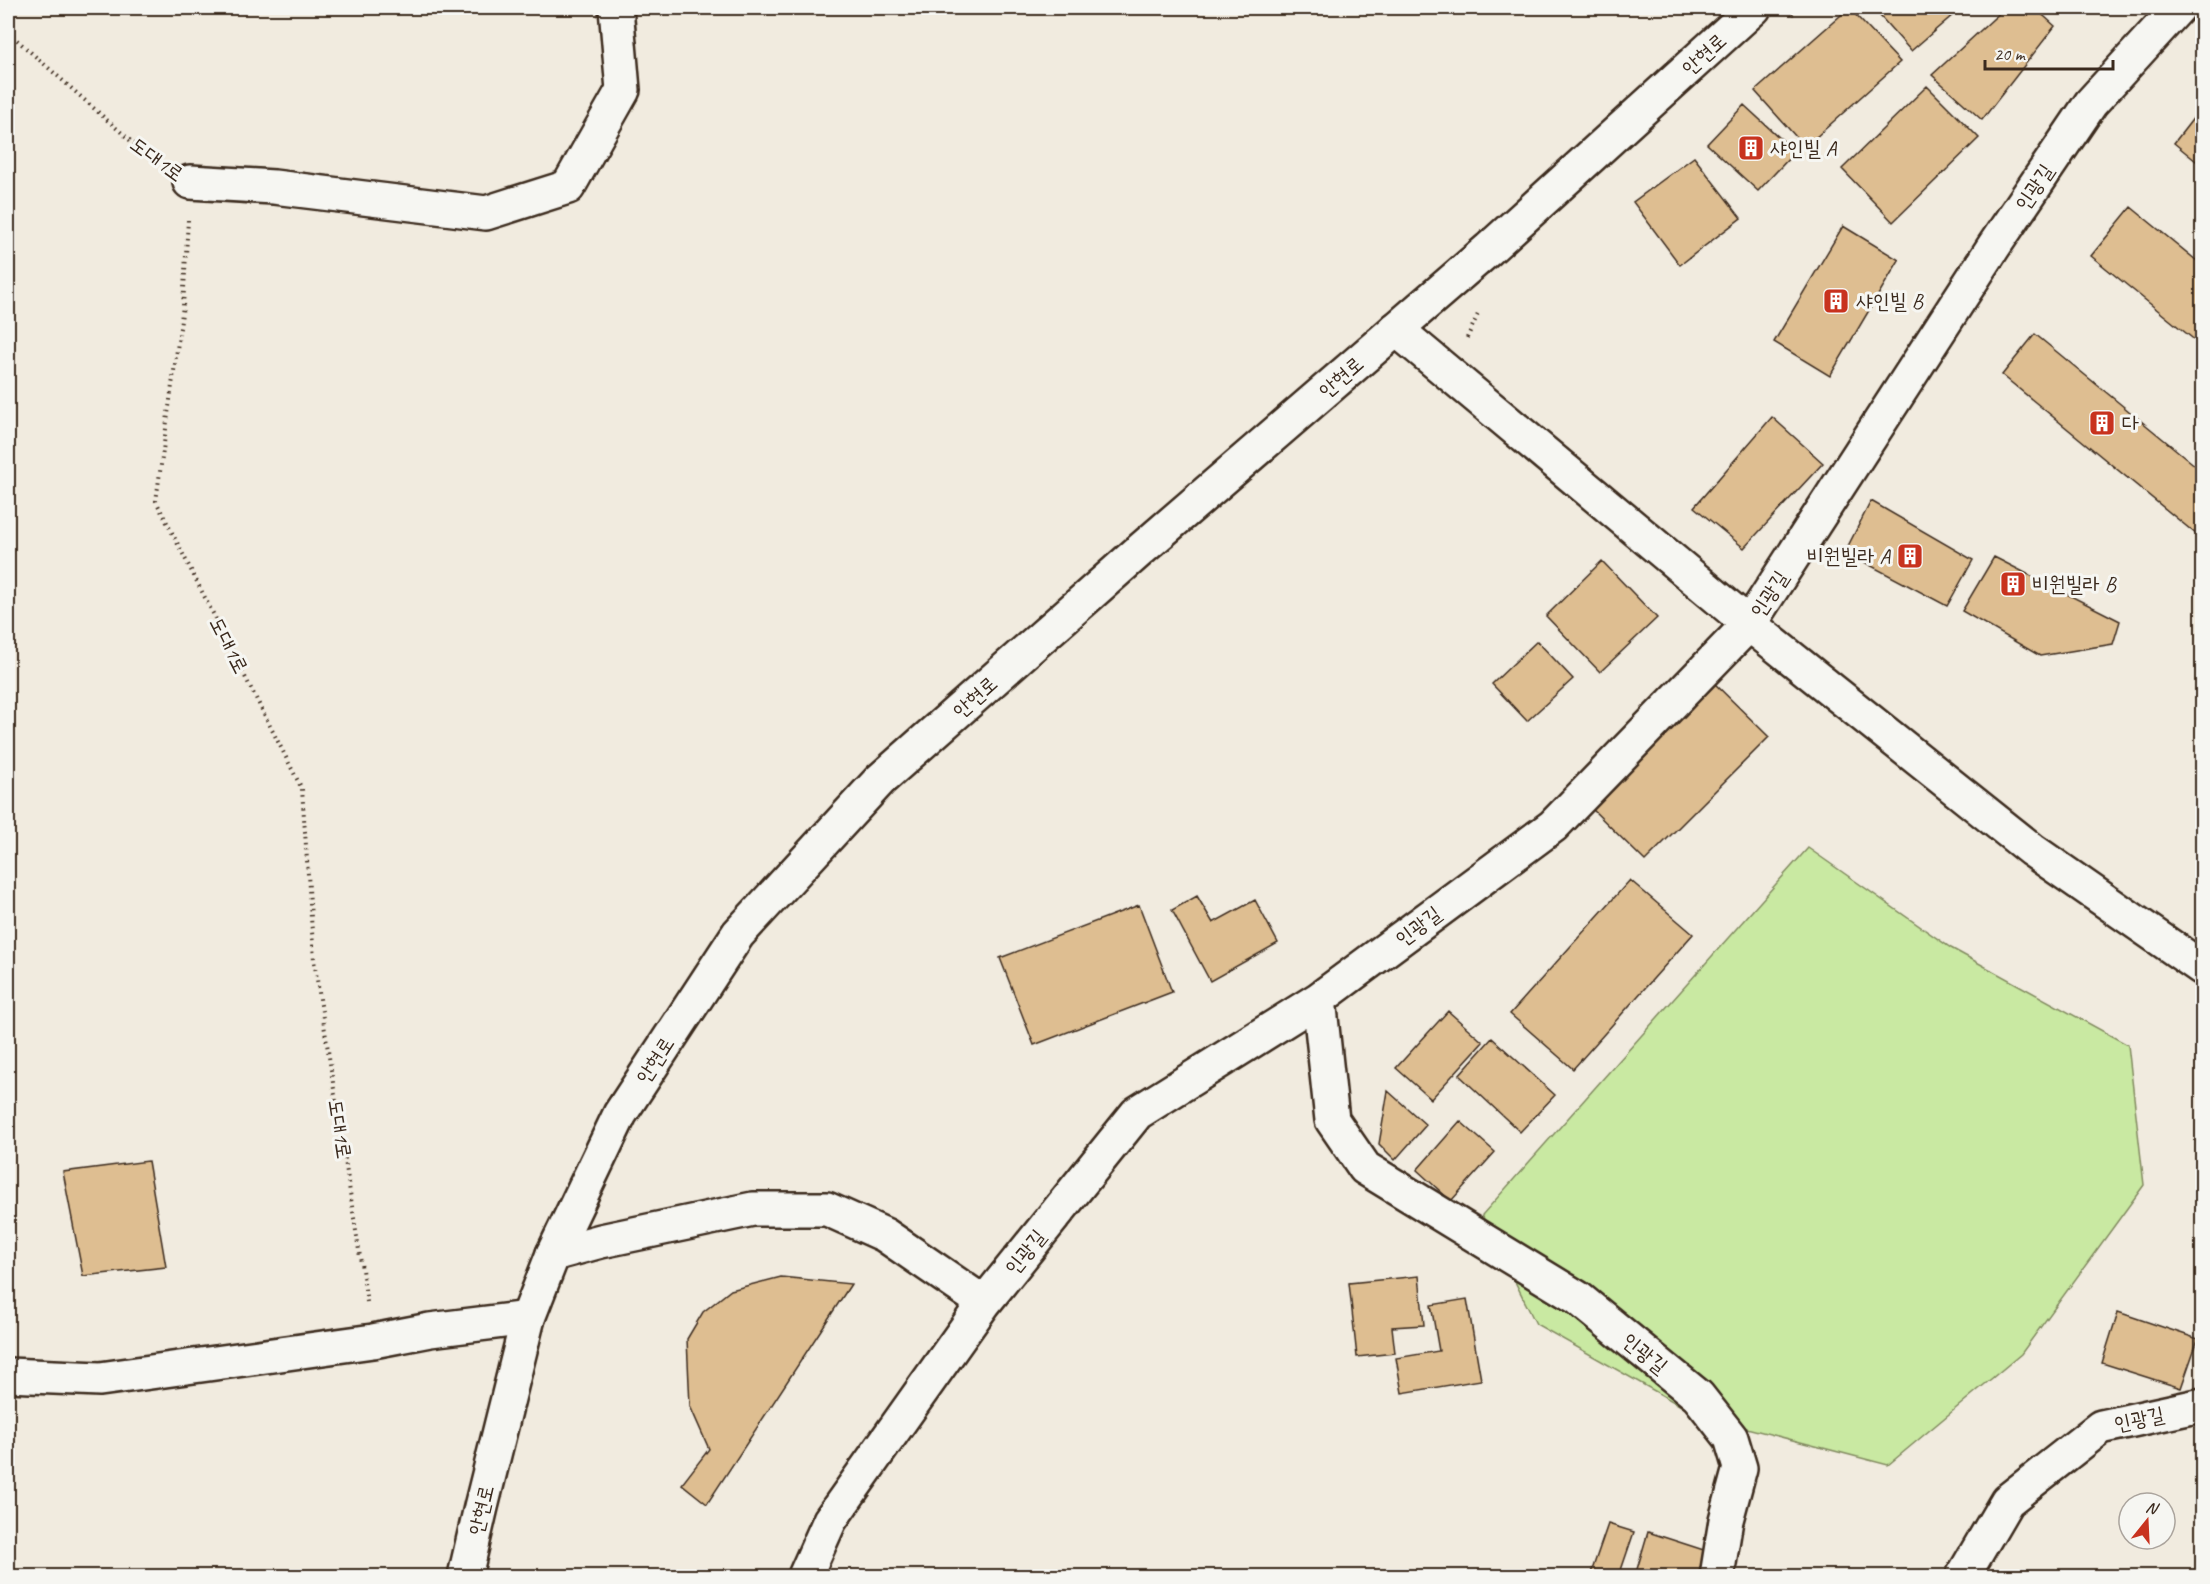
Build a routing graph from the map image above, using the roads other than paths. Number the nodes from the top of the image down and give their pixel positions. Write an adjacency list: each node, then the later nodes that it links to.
1 (616, 8): 4 (street)
2 (1754, 8): 5 (street, 안현로)
3 (2178, 8): 6 (street, 인광길)
4 (190, 182)
5 (1396, 329): 6 (street); 9 (street, 안현로)
6 (1749, 624): 7 (street); 8 (street, 인광길)
7 (2202, 968)
8 (1319, 999): 10 (street, 인광길); 16 (street, 인광길)
9 (554, 1254): 10 (street); 11 (street, 안현로)
10 (984, 1303): 15 (street, 인광길)
11 (528, 1318): 12 (street); 14 (street, 안현로)
12 (8, 1375)
13 (2202, 1406): 17 (street, 인광길)
14 (465, 1576)
15 (805, 1576)
16 (1717, 1576)
17 (1963, 1576)

